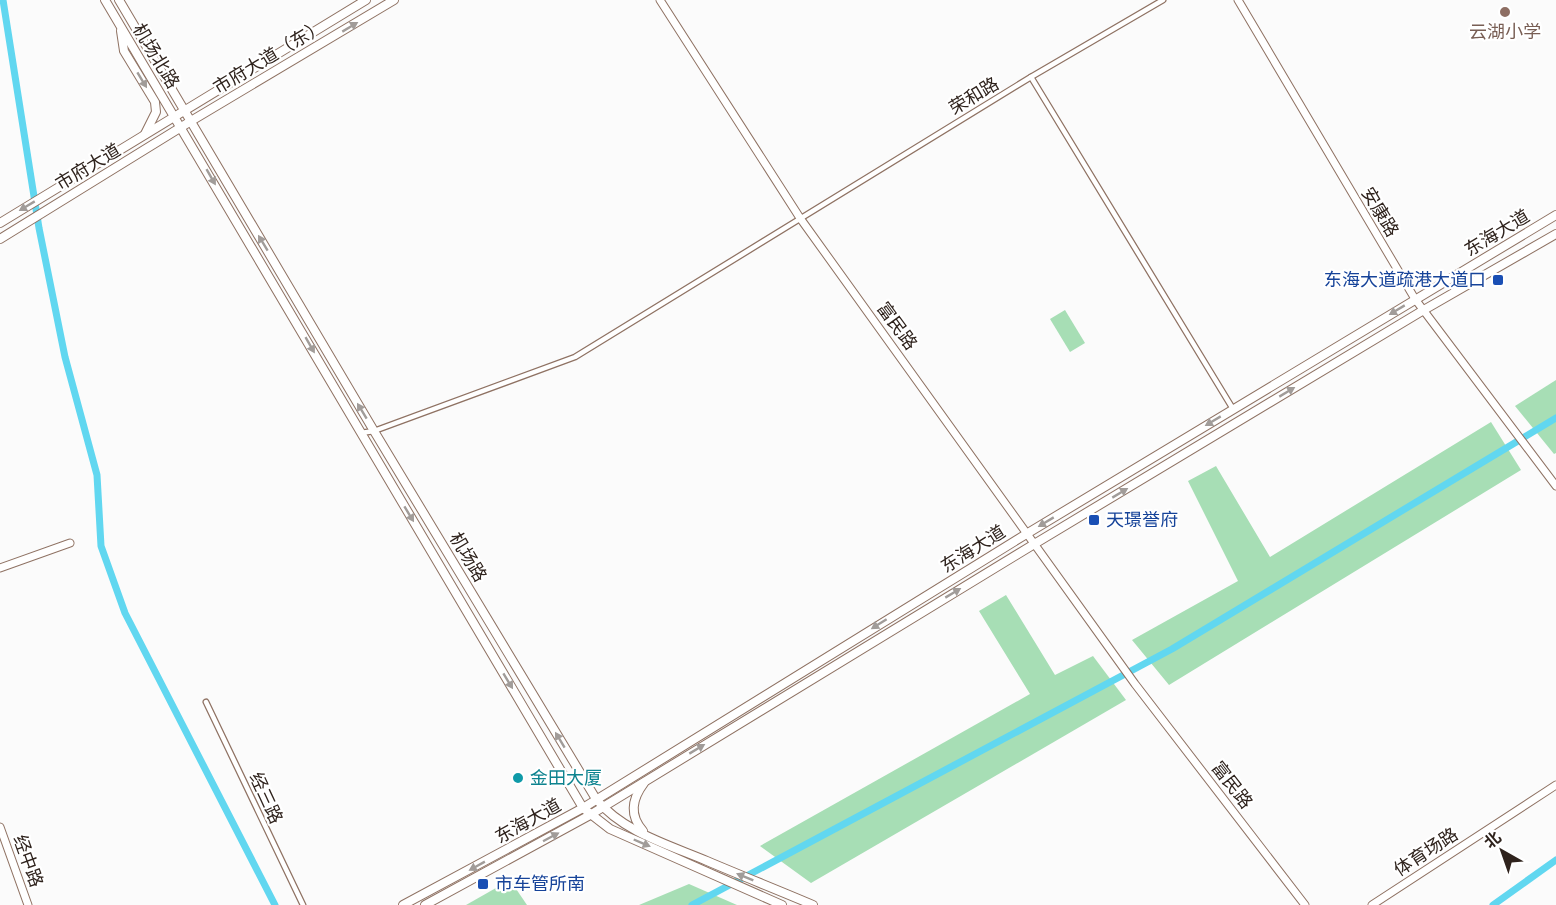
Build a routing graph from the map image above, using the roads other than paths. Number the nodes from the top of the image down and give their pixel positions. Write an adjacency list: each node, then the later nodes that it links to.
1 (105, 0): 8 (main road, 机场北路)
2 (119, 0): 10 (main road, 机场北路)
3 (366, 0): 10 (main road, 市府大道（东）)
4 (394, 0): 12 (main road, 市府大道（东）, one-way to 4)
5 (660, 0): 16 (street, 富民路)
6 (1162, 0): 9 (street, 荣和路)
7 (1238, 0): 20 (street, 安康路)
8 (121, 27): 11 (main road, 机场北路); 14 (main road, one-way to 14)
9 (1031, 77): 16 (street, 荣和路); 22 (street)
10 (185, 111): 11 (main road, 市府大道); 12 (main road, 机场北路)
11 (175, 116): 13 (main road, 机场北路); 14 (main road, 市府大道)
12 (191, 121): 13 (main road, 市府大道); 23 (main road, 机场路, one-way to 12)
13 (182, 127): 19 (main road, 市府大道); 24 (main road, 机场路, one-way to 24)
14 (145, 134): 17 (main road, 市府大道, one-way to 17)
15 (1556, 215): 20 (main road, 东海大道)
16 (800, 218): 23 (street, 荣和路); 26 (street, 富民路)
17 (0, 222)
18 (1556, 234): 21 (main road, 东海大道)
19 (0, 239)
20 (1415, 299): 21 (street, 安康路); 22 (main road, 东海大道, one-way to 22)
21 (1422, 311): 25 (street, 安康路); 28 (main road, 东海大道, one-way to 21)
22 (1233, 409): 26 (main road, 东海大道, one-way to 26)
23 (374, 431): 24 (street, 荣和路); 33 (main road, 机场路, one-way to 23)
24 (361, 433): 35 (main road, 机场路, one-way to 35)
25 (1556, 486)
26 (1028, 533): 28 (street, 富民路); 33 (main road, 东海大道, one-way to 33)
27 (70, 543): 29 (street)
28 (1036, 543): 31 (main road, 东海大道, one-way to 28); 45 (street, 富民路)
29 (0, 568)
30 (206, 702): 40 (street, 经三路)
31 (647, 780): 34 (main road, 东海大道); 38 (main road)
32 (1556, 785): 46 (street, 体育场路)
33 (596, 799): 34 (main road, 机场路); 35 (main road, 东海大道)
34 (603, 807): 36 (main road, 东海大道); 38 (main road, 机场路)
35 (583, 808): 36 (main road, 机场路); 41 (main road, 东海大道, one-way to 41)
36 (590, 815): 42 (main road, 东海大道, one-way to 36); 43 (main road, 机场路, one-way to 43)
37 (0, 827): 39 (street, 经中路)
38 (646, 835): 44 (main road, 机场路, one-way to 38)
39 (28, 905)
40 (303, 905)
41 (403, 905)
42 (425, 905)
43 (782, 905)
44 (813, 905)
45 (1305, 905)
46 (1372, 905)

